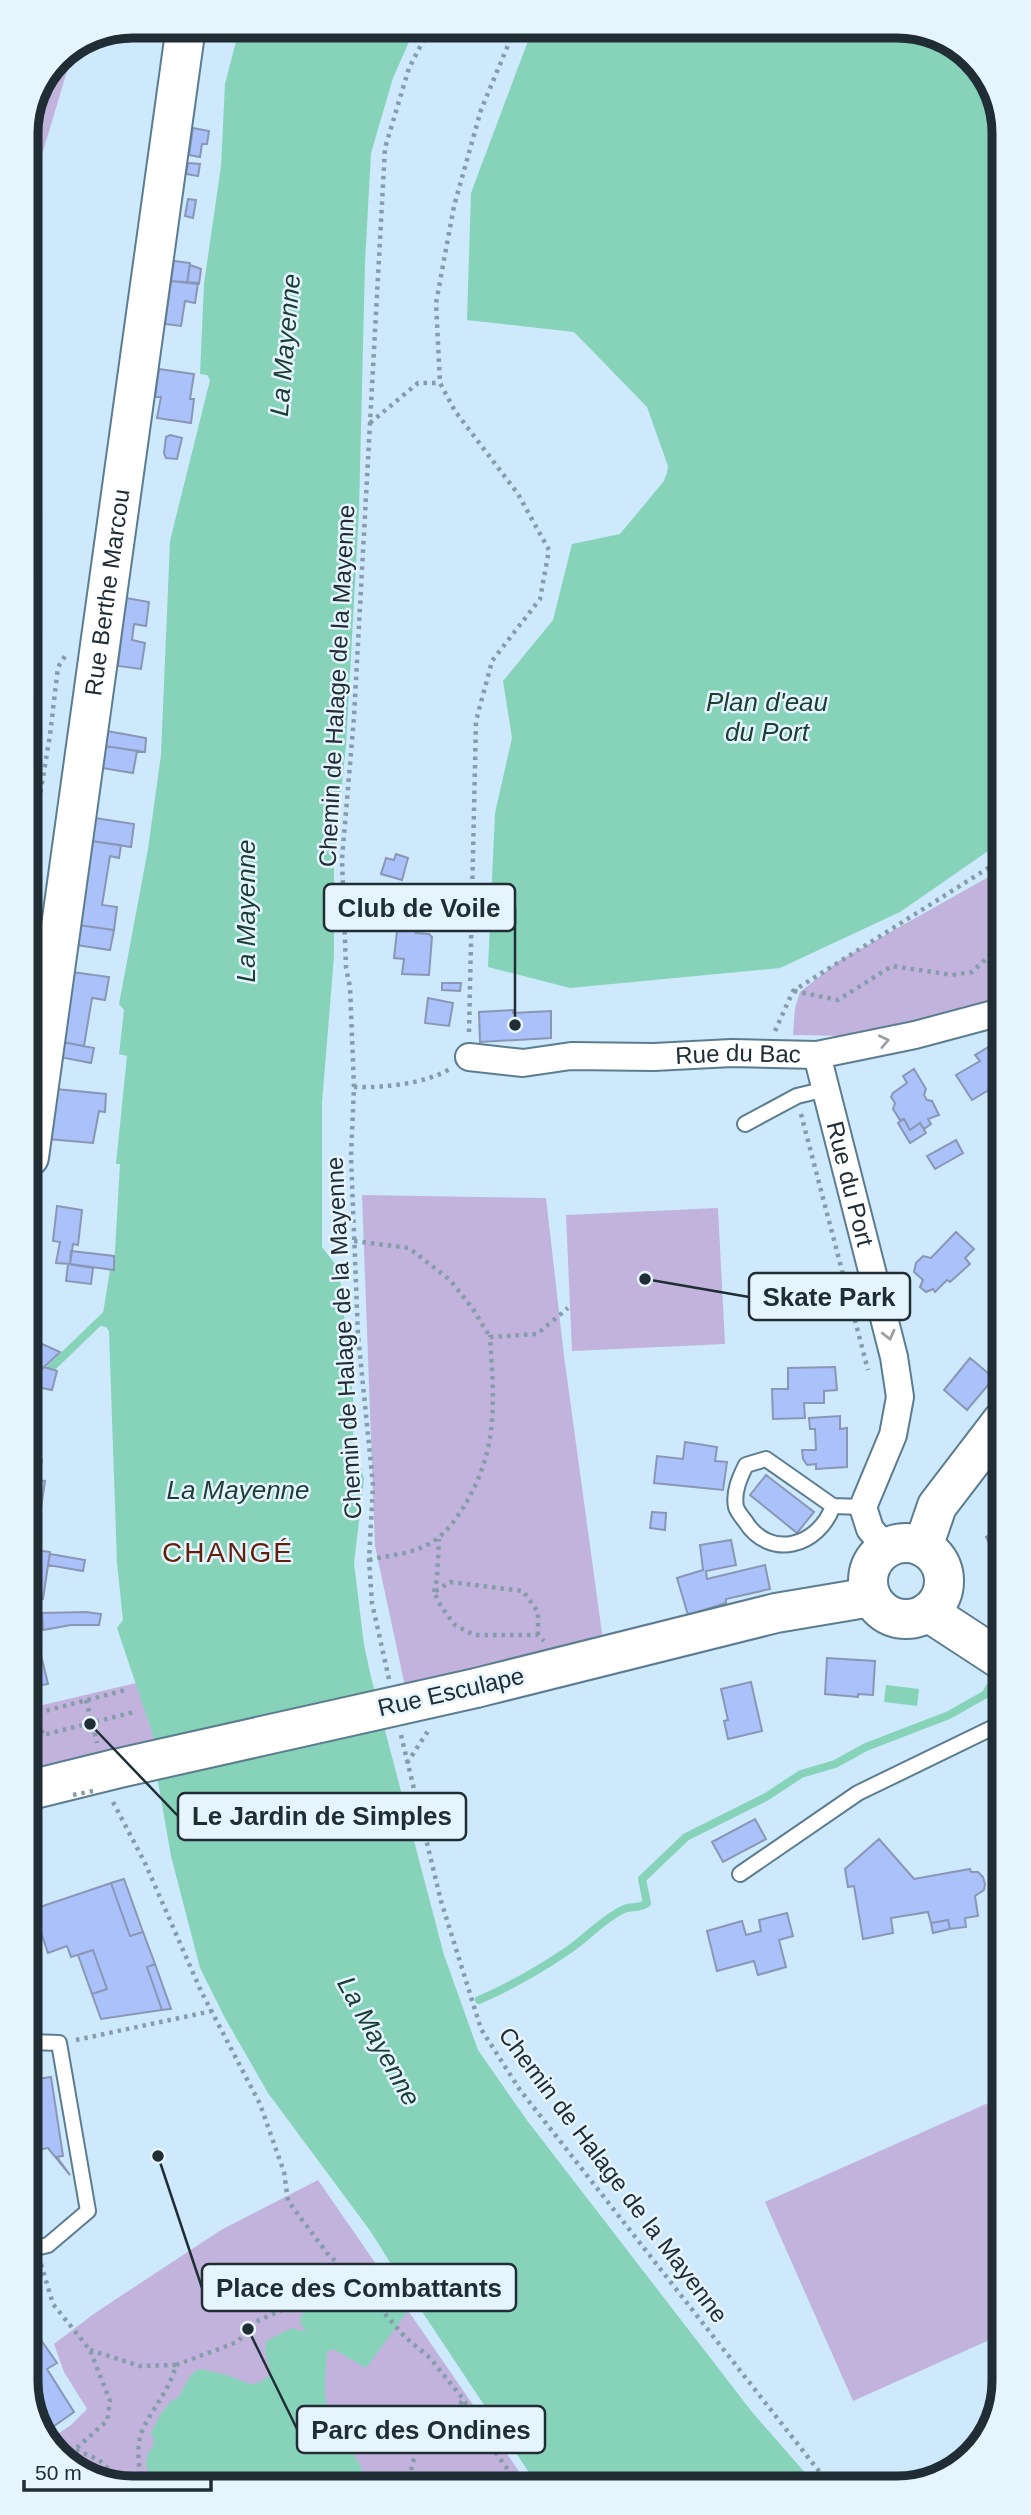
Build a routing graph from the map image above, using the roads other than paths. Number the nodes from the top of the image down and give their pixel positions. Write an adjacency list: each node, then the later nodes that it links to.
1 (184, 38): 5 (street, Rue Berthe Marcou)
2 (992, 1014): 3 (street, Rue du Bac, one-way to 2)
3 (817, 1055): 4 (street, Rue du Bac); 6 (street, Rue du Port)
4 (469, 1057)
5 (39, 1088)
6 (826, 1089): 7 (lane); 10 (street, Rue du Port, one-way to 10)
7 (745, 1124)
8 (992, 1433): 11 (street)
9 (833, 1506): 9 (lane); 10 (lane)
10 (863, 1507): 11 (street)
11 (905, 1547): 12 (street); 13 (street)
12 (871, 1597): 13 (street); 16 (street, Rue Esculape, bridge)
13 (928, 1612): 14 (street)
14 (992, 1654)
15 (992, 1728): 17 (lane)
16 (38, 1788)
17 (740, 1874)
18 (38, 2042): 19 (lane)
19 (38, 2247)

